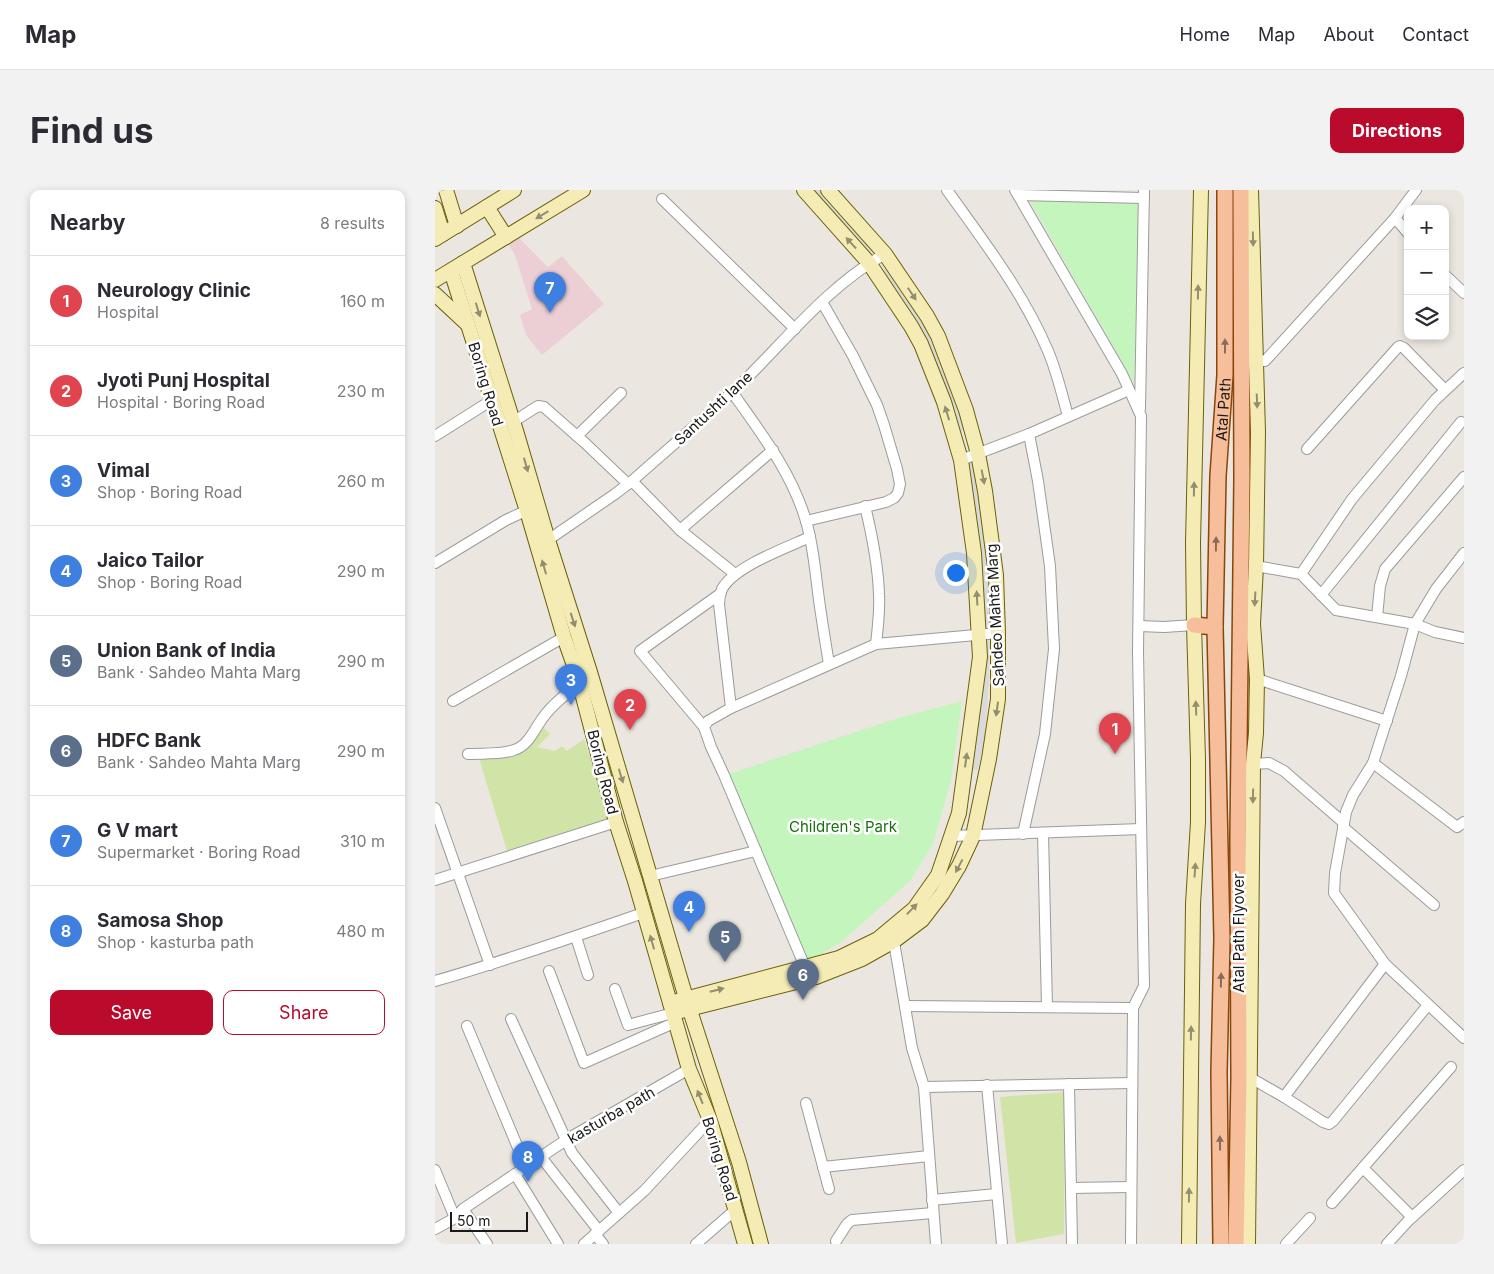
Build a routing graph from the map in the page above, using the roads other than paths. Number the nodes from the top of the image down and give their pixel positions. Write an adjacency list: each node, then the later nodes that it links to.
1 (445, 190): 18 (street)
2 (514, 190): 15 (street)
3 (583, 190): 21 (street, one-way to 21)
4 (803, 190): 24 (street, Sahdeo Mahta Marg, one-way to 4)
5 (828, 190): 22 (street, Sahdeo Mahta Marg)
6 (947, 190): 43 (street)
7 (1201, 190): 71 (street, one-way to 7)
8 (1225, 190): 73 (main road, Atal Path, one-way to 8)
9 (1241, 190): 69 (main road, Atal Path)
10 (1251, 190): 35 (street, one-way to 35)
11 (1416, 190): 17 (street)
12 (1016, 192): 13 (street); 37 (street)
13 (1144, 194): 42 (street)
14 (662, 199): 32 (street)
15 (487, 207): 18 (street); 21 (street)
16 (435, 208): 20 (street)
17 (1395, 218): 19 (street); 35 (street)
18 (457, 226): 20 (street)
19 (1404, 228)
20 (439, 236)
21 (506, 237): 23 (street)
22 (885, 254): 24 (street, Santushti lane); 51 (street, Sahdeo Mahta Marg, one-way to 51)
23 (463, 263): 25 (street); 44 (street, one-way to 44)
24 (869, 263): 30 (street, Santushti lane); 52 (street, Sahdeo Mahta Marg, one-way to 24)
25 (451, 271): 27 (street); 31 (street, Boring Road)
26 (1449, 279): 28 (street)
27 (435, 280)
28 (1464, 293)
29 (435, 294): 31 (street)
30 (822, 302): 32 (street, Santushti lane); 55 (street)
31 (468, 326): 41 (street, Boring Road)
32 (795, 329): 39 (street, Santushti lane)
33 (1406, 340): 34 (street)
34 (1402, 346): 38 (street); 49 (street)
35 (1255, 361): 63 (street, one-way to 63)
36 (1464, 373): 38 (street)
37 (1129, 390): 42 (street); 43 (street)
38 (1445, 390): 65 (street)
39 (732, 392): 50 (street); 54 (street, Santushti lane)
40 (621, 393): 48 (street)
41 (491, 400): 47 (street); 56 (street, Boring Road)
42 (1140, 412): 72 (street)
43 (1069, 416): 46 (street)
44 (513, 422): 48 (street); 56 (street, one-way to 56)
45 (1461, 422): 67 (street)
46 (1029, 434): 51 (street); 95 (street)
47 (435, 436)
48 (577, 436): 54 (street)
49 (1307, 448)
50 (773, 450): 57 (street); 58 (street)
51 (978, 454): 52 (street); 74 (street, Sahdeo Mahta Marg, one-way to 74)
52 (961, 460): 75 (street, Sahdeo Mahta Marg, one-way to 52)
53 (1464, 477): 68 (street)
54 (630, 482): 58 (street); 60 (street, Santushti lane)
55 (865, 506): 57 (street); 78 (street)
56 (532, 507): 60 (street); 62 (street); 77 (street, Boring Road, one-way to 56)
57 (806, 521): 59 (street)
58 (680, 530): 64 (street)
59 (810, 537): 64 (street); 79 (street)
60 (548, 540): 81 (street, one-way to 81)
61 (1464, 553): 70 (street)
62 (435, 562)
63 (1256, 566): 65 (street); 69 (street, one-way to 69)
64 (735, 574): 66 (street)
65 (1301, 574): 67 (street)
66 (720, 594): 83 (street); 85 (street)
67 (1321, 594): 68 (street)
68 (1377, 617): 70 (street)
69 (1247, 623): 80 (street); 170 (main road, Atal Path Flyover)
70 (1415, 624): 76 (street); 84 (street)
71 (1193, 625): 72 (street); 73 (main road); 168 (street, one-way to 71)
72 (1139, 626): 93 (street)
73 (1215, 627): 169 (main road, Atal Path Flyover, one-way to 73)
74 (998, 633): 75 (street); 97 (street, Sahdeo Mahta Marg, one-way to 97)
75 (979, 634): 78 (street); 96 (street, Sahdeo Mahta Marg, one-way to 75)
76 (1463, 636)
77 (564, 637): 81 (street, Boring Road); 82 (street)
78 (876, 644): 79 (street)
79 (829, 664): 83 (street)
80 (1257, 678): 84 (street); 88 (street)
81 (586, 682): 86 (street); 90 (street, Boring Road); 100 (street, one-way to 100)
82 (453, 700)
83 (731, 708): 85 (street)
84 (1387, 721): 87 (street)
85 (704, 727): 98 (street)
86 (468, 754)
87 (1373, 763): 91 (street); 92 (street)
88 (1253, 764): 92 (street); 124 (street, one-way to 124)
89 (435, 808): 99 (street)
90 (615, 822): 99 (street); 103 (street, Boring Road)
91 (1464, 822)
92 (1343, 825): 102 (street); 106 (street)
93 (1141, 829): 94 (street); 117 (street)
94 (1043, 833): 95 (street); 116 (street)
95 (1023, 834): 97 (street)
96 (951, 836): 97 (street); 104 (street, Sahdeo Mahta Marg, one-way to 96)
97 (973, 836): 104 (street, Sahdeo Mahta Marg, one-way to 104)
98 (756, 851): 100 (street); 108 (street)
99 (457, 872): 101 (street); 107 (street)
100 (650, 876): 113 (street)
101 (435, 880)
102 (1435, 905)
103 (643, 913): 105 (street); 118 (street, Boring Road, one-way to 103)
104 (893, 934): 108 (street, Sahdeo Mahta Marg); 113 (street, Sahdeo Mahta Marg); 115 (street)
105 (576, 937): 107 (street); 110 (street)
106 (1385, 964): 114 (street); 129 (street)
107 (490, 965): 111 (street)
108 (805, 967): 113 (street, Sahdeo Mahta Marg, one-way to 108)
109 (549, 971): 118 (street)
110 (588, 974)
111 (435, 981)
112 (615, 989): 118 (street)
113 (688, 1004): 118 (street, Sahdeo Mahta Marg); 163 (street)
114 (1428, 1005): 121 (street); 129 (street)
115 (905, 1006): 116 (street); 128 (street)
116 (1047, 1007): 117 (street)
117 (1133, 1008): 125 (street)
118 (673, 1013): 123 (street, Boring Road)
119 (511, 1019): 132 (street)
120 (467, 1026): 136 (street)
121 (1464, 1038)
122 (1451, 1067): 137 (street)
123 (689, 1069): 131 (street, Boring Road, one-way to 123); 132 (street, kasturba path)
124 (1249, 1077): 129 (street); 171 (street)
125 (1132, 1083): 126 (street); 141 (street)
126 (1069, 1084): 127 (street); 142 (street)
127 (987, 1085): 128 (street); 144 (street)
128 (924, 1087): 133 (street)
129 (1284, 1096)
130 (806, 1103): 135 (street)
131 (710, 1120): 148 (street, Boring Road); 149 (street)
132 (566, 1140): 134 (street, kasturba path); 149 (street)
133 (929, 1156): 135 (street); 145 (street)
134 (541, 1157): 136 (street, kasturba path); 155 (street)
135 (823, 1166): 143 (street)
136 (526, 1167): 140 (street, kasturba path)
137 (1363, 1168): 146 (street); 151 (street)
138 (435, 1170): 152 (street)
139 (1464, 1170): 151 (street)
140 (515, 1174): 147 (street, kasturba path); 158 (street)
141 (1131, 1187): 142 (street); 167 (street)
142 (1071, 1188): 166 (street)
143 (829, 1189)
144 (997, 1194): 145 (street); 165 (street)
145 (932, 1200): 150 (street)
146 (1332, 1203)
147 (463, 1209): 152 (street, kasturba path); 157 (street)
148 (735, 1210): 161 (street); 162 (street, Boring Road)
149 (619, 1213): 155 (street)
150 (933, 1214): 156 (street); 164 (street)
151 (1412, 1217): 173 (street)
152 (455, 1218): 154 (street, kasturba path)
153 (1310, 1218): 172 (street)
154 (435, 1229)
155 (597, 1233): 159 (street); 160 (street)
156 (836, 1243)
157 (487, 1244)
158 (558, 1244)
159 (584, 1244)
160 (603, 1244)
161 (696, 1244)
162 (745, 1244)
163 (761, 1244)
164 (936, 1244)
165 (1002, 1244)
166 (1072, 1244)
167 (1131, 1244)
168 (1189, 1244)
169 (1221, 1244)
170 (1236, 1244)
171 (1248, 1244)
172 (1286, 1244)
173 (1387, 1244)

